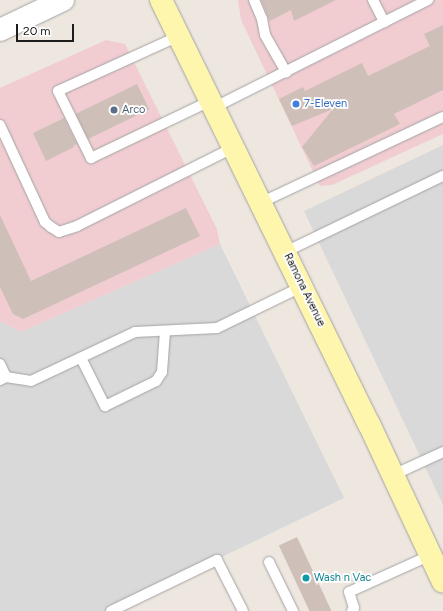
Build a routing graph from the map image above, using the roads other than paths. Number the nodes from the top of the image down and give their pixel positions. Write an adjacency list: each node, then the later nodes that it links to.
1 (63, 0): 7 (street)
2 (161, 0): 8 (main road, Ramona Avenue)
3 (254, 0): 9 (lane)
4 (373, 0): 6 (lane)
5 (428, 0): 6 (lane)
6 (384, 22): 9 (lane)
7 (0, 30)
8 (179, 36): 10 (main road, Ramona Avenue); 10 (lane)
9 (286, 72): 10 (lane)
10 (211, 105): 13 (main road, Ramona Avenue)
11 (443, 118): 15 (lane)
12 (0, 125): 13 (lane)
13 (233, 148): 15 (main road, Ramona Avenue)
14 (443, 176): 16 (lane)
15 (260, 203): 16 (main road, Ramona Avenue)
16 (285, 252): 17 (main road, Ramona Avenue)
17 (301, 287): 18 (lane); 23 (main road, Ramona Avenue)
18 (165, 331): 19 (lane); 19 (lane)
19 (82, 358): 21 (lane)
20 (0, 364): 21 (lane)
21 (3, 379)
22 (443, 452): 23 (lane)
23 (393, 475): 24 (main road, Ramona Avenue)
24 (431, 556): 26 (main road, Ramona Avenue); 30 (lane)
25 (269, 562): 29 (lane)
26 (443, 582)
27 (111, 611): 28 (lane)
28 (243, 611)
29 (293, 611)
30 (352, 611)

